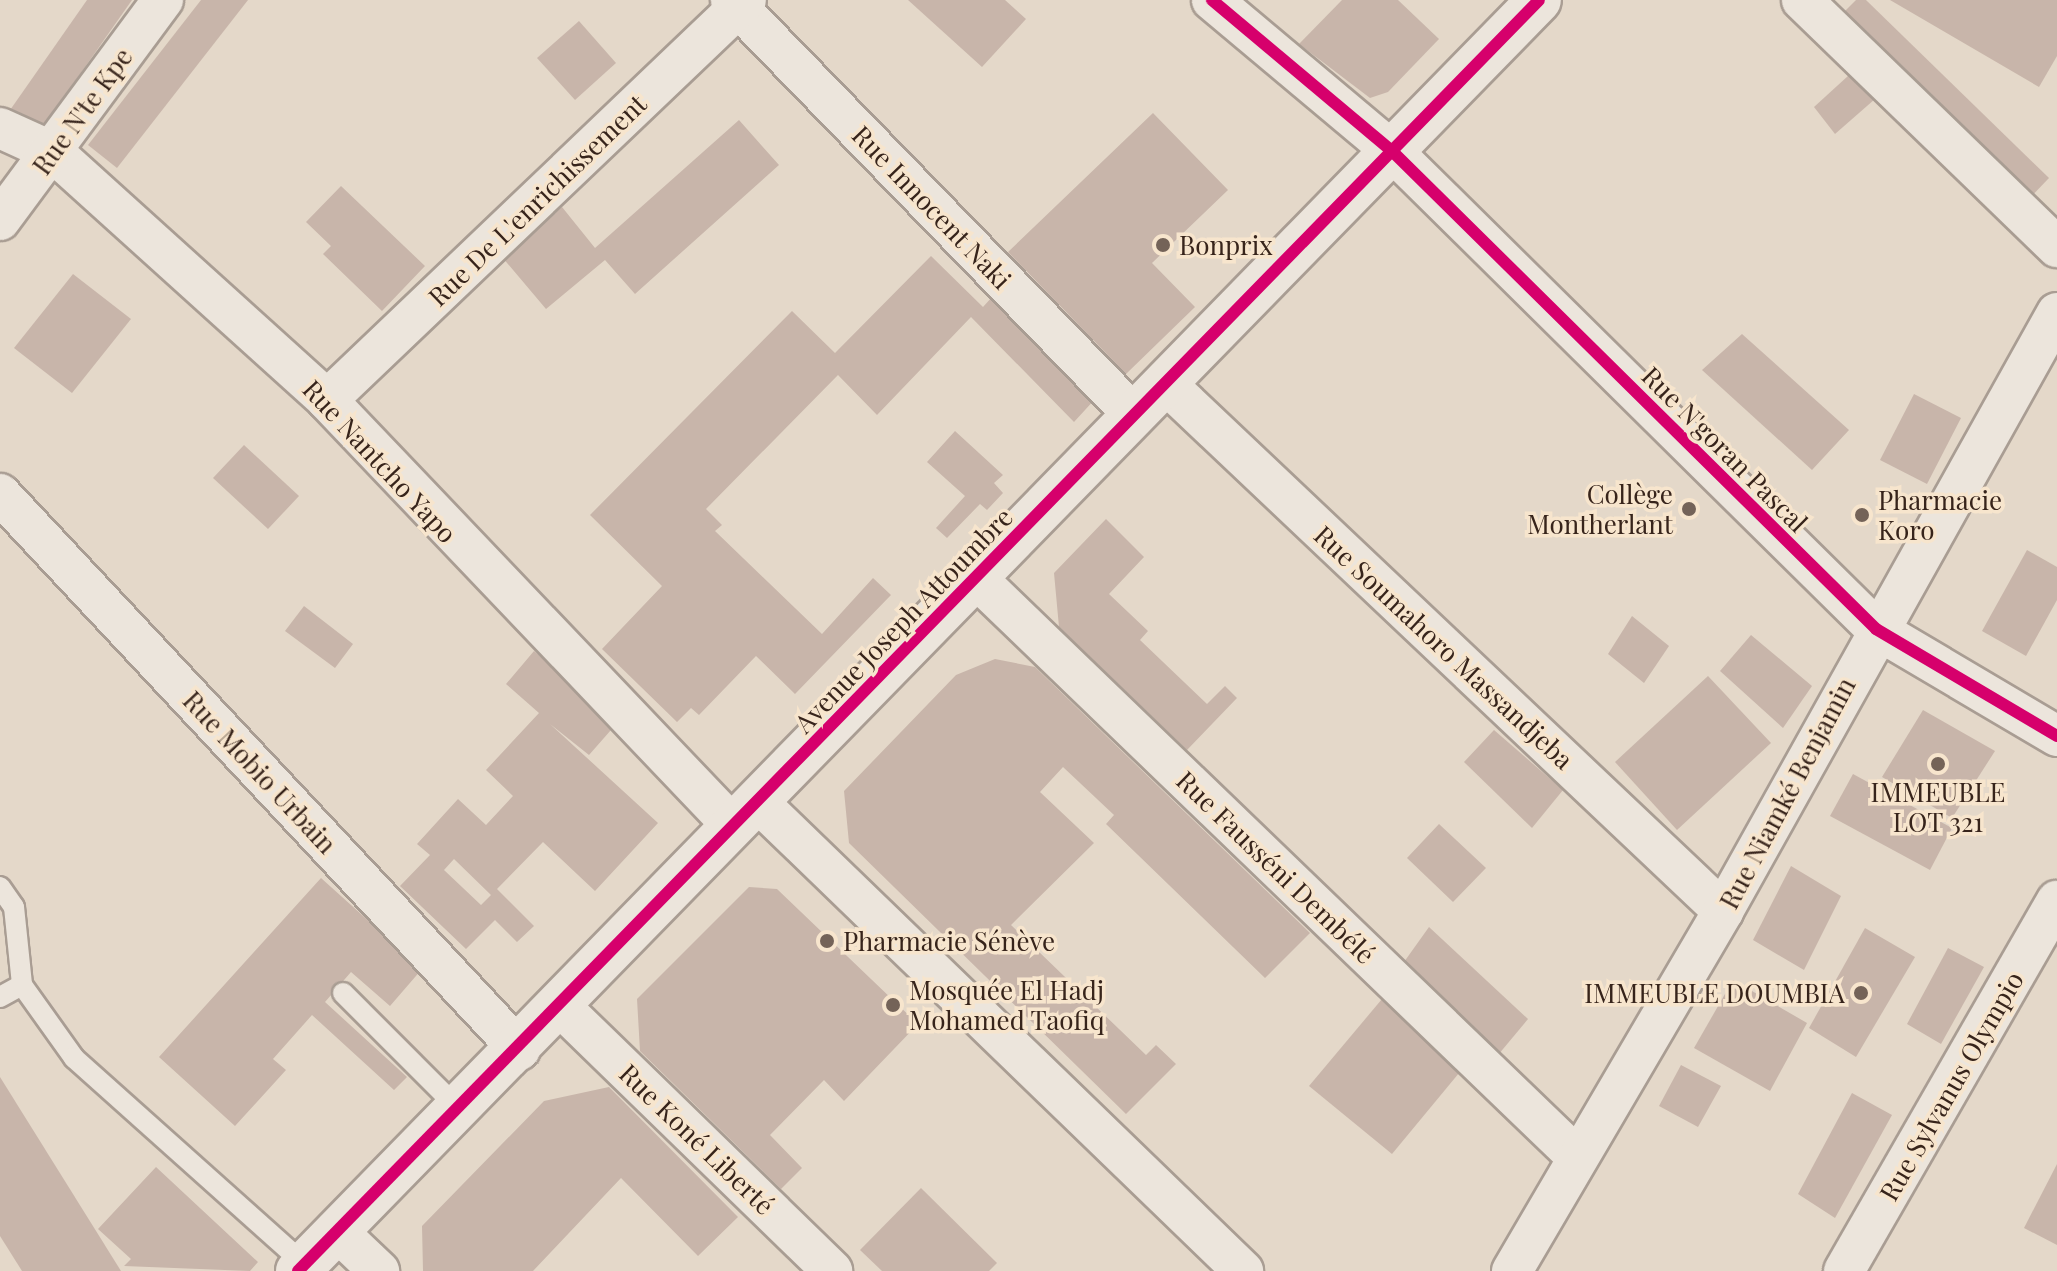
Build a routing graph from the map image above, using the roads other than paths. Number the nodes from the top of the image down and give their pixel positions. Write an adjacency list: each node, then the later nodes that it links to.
1 (163, 0): 7 (street, Rue N'te Kpe)
2 (1212, 0): 8 (street, Rue N'goran Pascal)
3 (1539, 0): 8 (street, Avenue Joseph Attoumbre)
4 (1802, 0): 10 (street)
5 (738, 2): 13 (street, Rue De L'enrichissement); 14 (street, Rue Innocent Naki)
6 (0, 128): 7 (street, Rue Nantcho Yapo)
7 (53, 152): 9 (street, Rue N'te Kpe); 13 (street, Rue Nantcho Yapo)
8 (1393, 152): 12 (street, Avenue Joseph Attoumbre); 17 (street, Rue N'goran Pascal)
9 (0, 220)
10 (2057, 247)
11 (2057, 313): 17 (street, Rue Niamké Benjamin)
12 (1164, 382): 14 (street, Avenue Joseph Attoumbre); 22 (street, Rue Soumahoro Massandjeba)
13 (327, 400): 19 (street, Rue Nantcho Yapo)
14 (1133, 414): 16 (street, Avenue Joseph Attoumbre)
15 (0, 494): 27 (street, Rue Mobio Urbain)
16 (976, 578): 19 (street, Avenue Joseph Attoumbre); 29 (street, Rue Fausséni Dembélé)
17 (1876, 629): 18 (street, Rue N'goran Pascal); 22 (street, Rue Niamké Benjamin)
18 (2057, 736)
19 (745, 814): 26 (street, Avenue Joseph Attoumbre); 34 (street, Rue Nantcho Yapo)
20 (0, 887): 23 (lane)
21 (2057, 901): 36 (street, Rue Sylvanus Olympio)
22 (1723, 911): 29 (street, Rue Niamké Benjamin)
23 (22, 985): 25 (lane); 31 (lane)
24 (343, 993): 28 (lane)
25 (0, 997)
26 (562, 1008): 27 (street, Avenue Joseph Attoumbre); 33 (street, Rue Koné Liberté)
27 (520, 1050): 28 (street, Avenue Joseph Attoumbre)
28 (460, 1110): 30 (street, Avenue Joseph Attoumbre)
29 (1576, 1156): 35 (street, Rue Niamké Benjamin)
30 (338, 1232): 31 (street, Avenue Joseph Attoumbre); 32 (street)
31 (301, 1268)
32 (379, 1271)
33 (832, 1271)
34 (1243, 1271)
35 (1512, 1271)
36 (1844, 1271)

